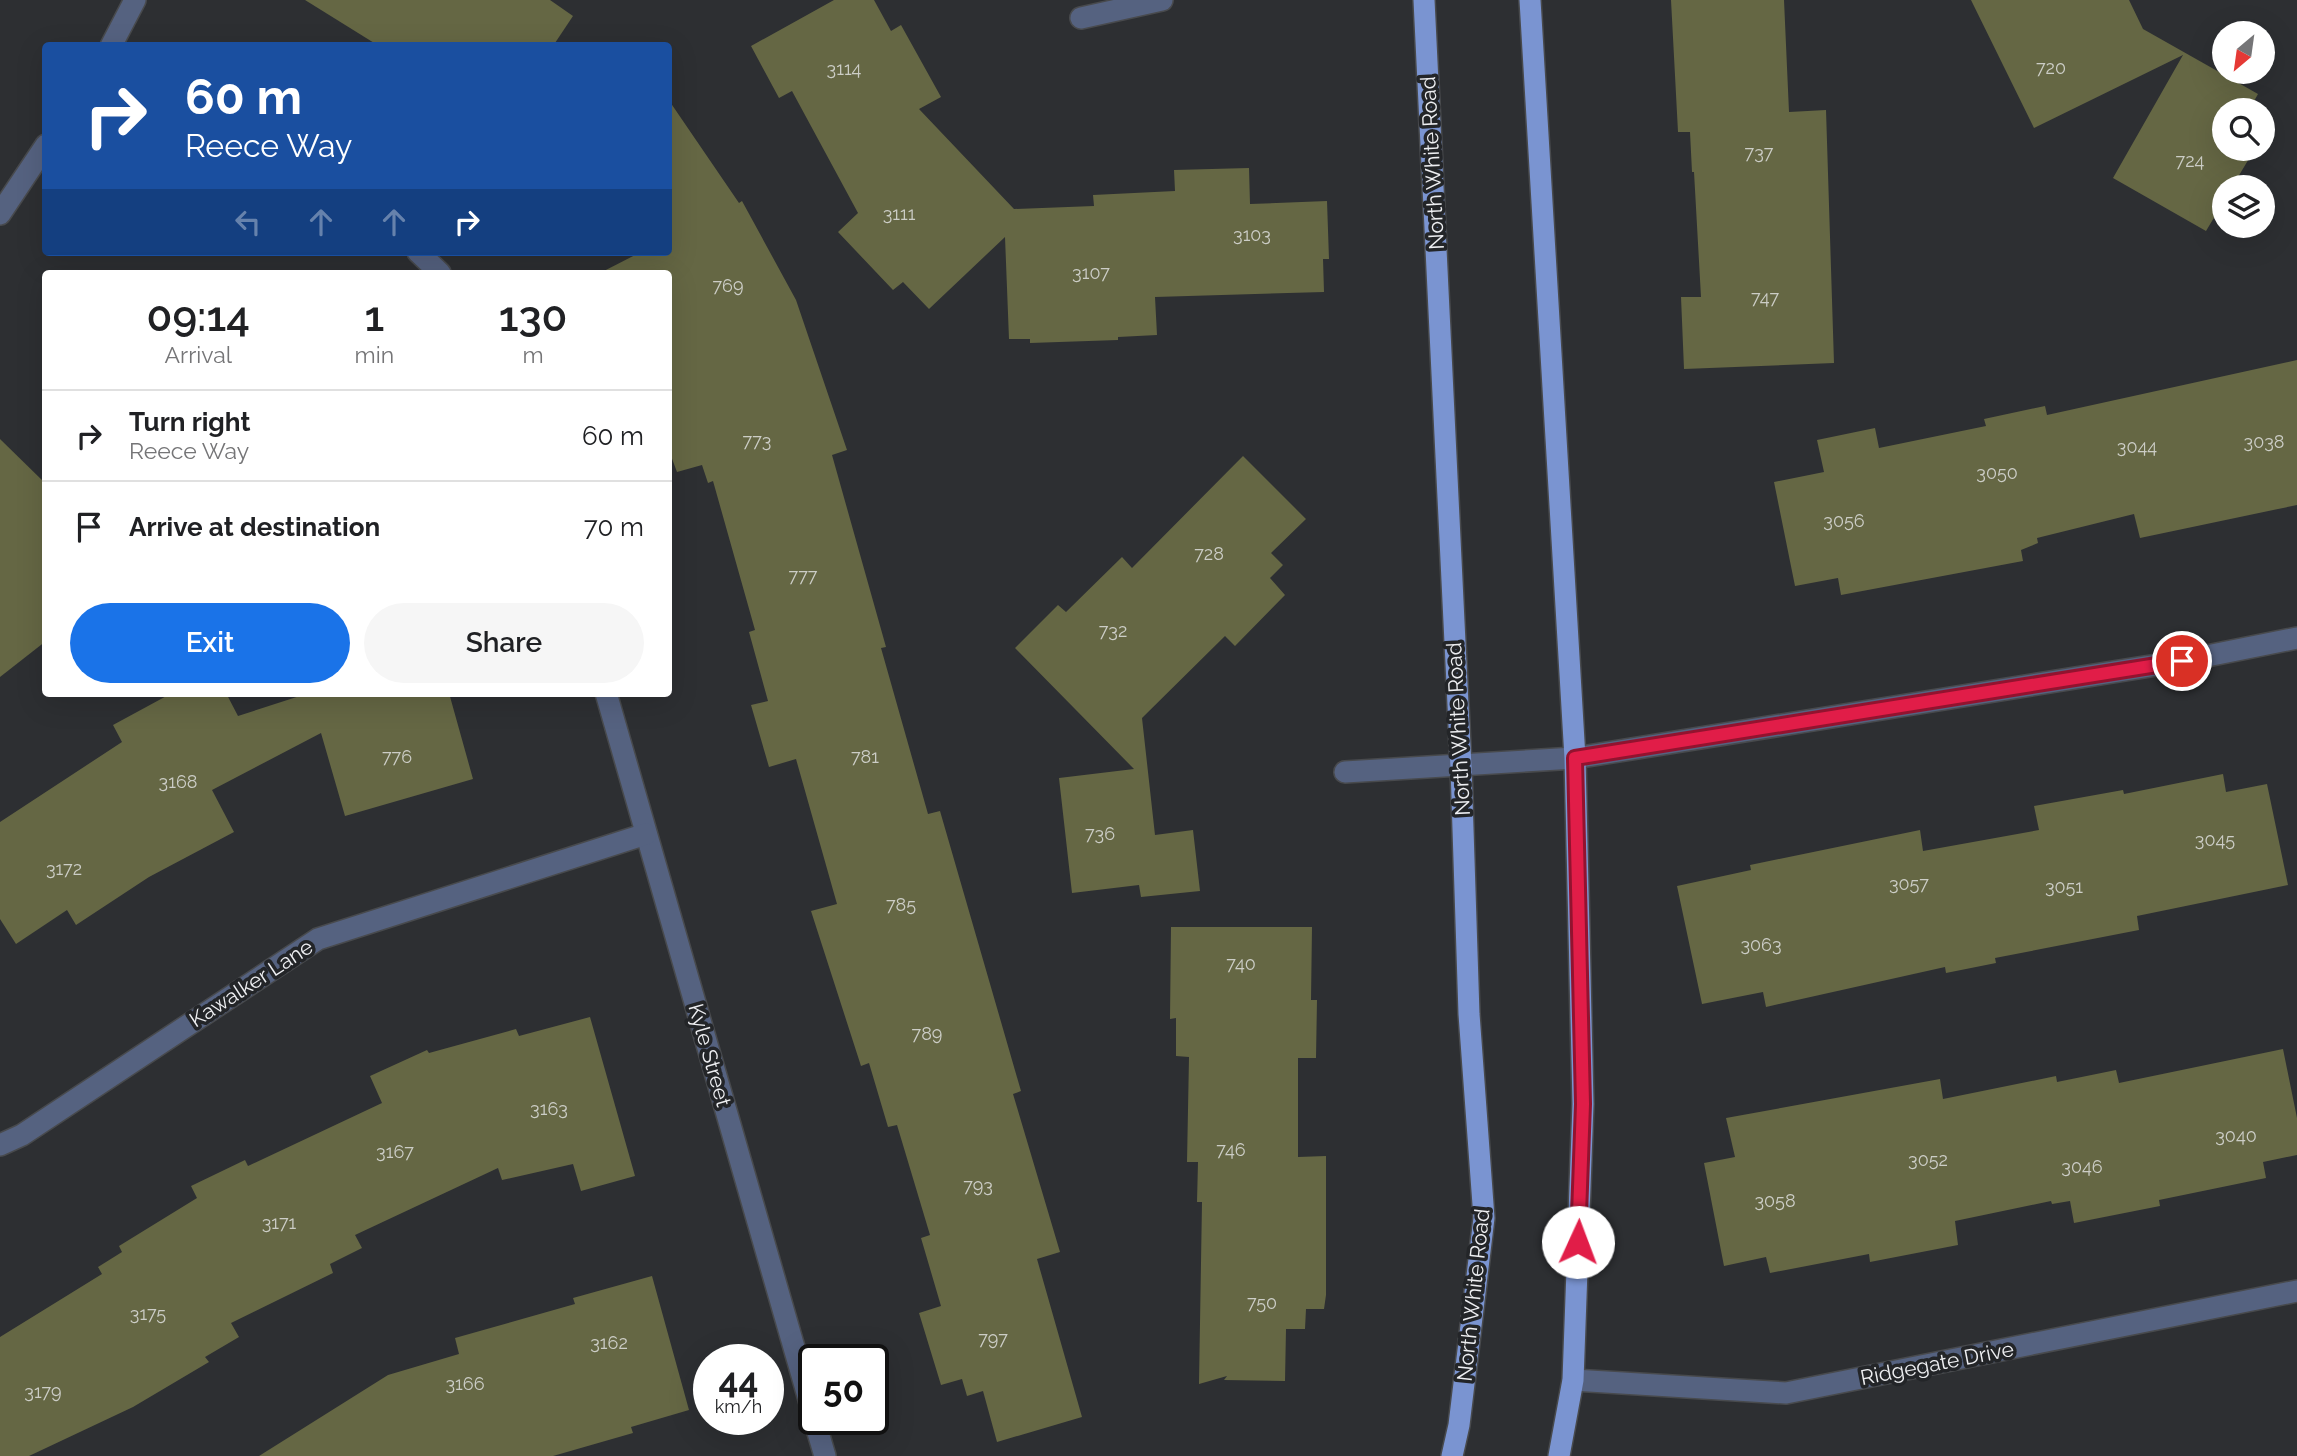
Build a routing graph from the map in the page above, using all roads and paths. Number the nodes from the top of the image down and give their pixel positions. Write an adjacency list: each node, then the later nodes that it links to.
1 (135, 0): 6 (street)
2 (1162, 0): 5 (street)
3 (1424, 0): 14 (main road, North White Road)
4 (1530, 0): 13 (main road)
5 (1081, 18)
6 (113, 42)
7 (42, 151): 8 (street)
8 (0, 214)
9 (422, 256): 10 (street)
10 (437, 270)
11 (2297, 638): 13 (street)
12 (607, 697): 16 (street, Kyle Street)
13 (1575, 758): 14 (street); 20 (main road)
14 (1461, 767): 15 (street); 23 (main road, North White Road)
15 (1345, 772)
16 (646, 834): 17 (street, Kawalker Lane); 19 (street, Kyle Street)
17 (0, 1145)
18 (2297, 1291): 20 (street, Ridgegate Drive)
19 (798, 1362)
20 (1573, 1380): 24 (main road)
21 (819, 1435): 22 (street, Kyle Street)
22 (825, 1456)
23 (1452, 1456)
24 (1559, 1456)

